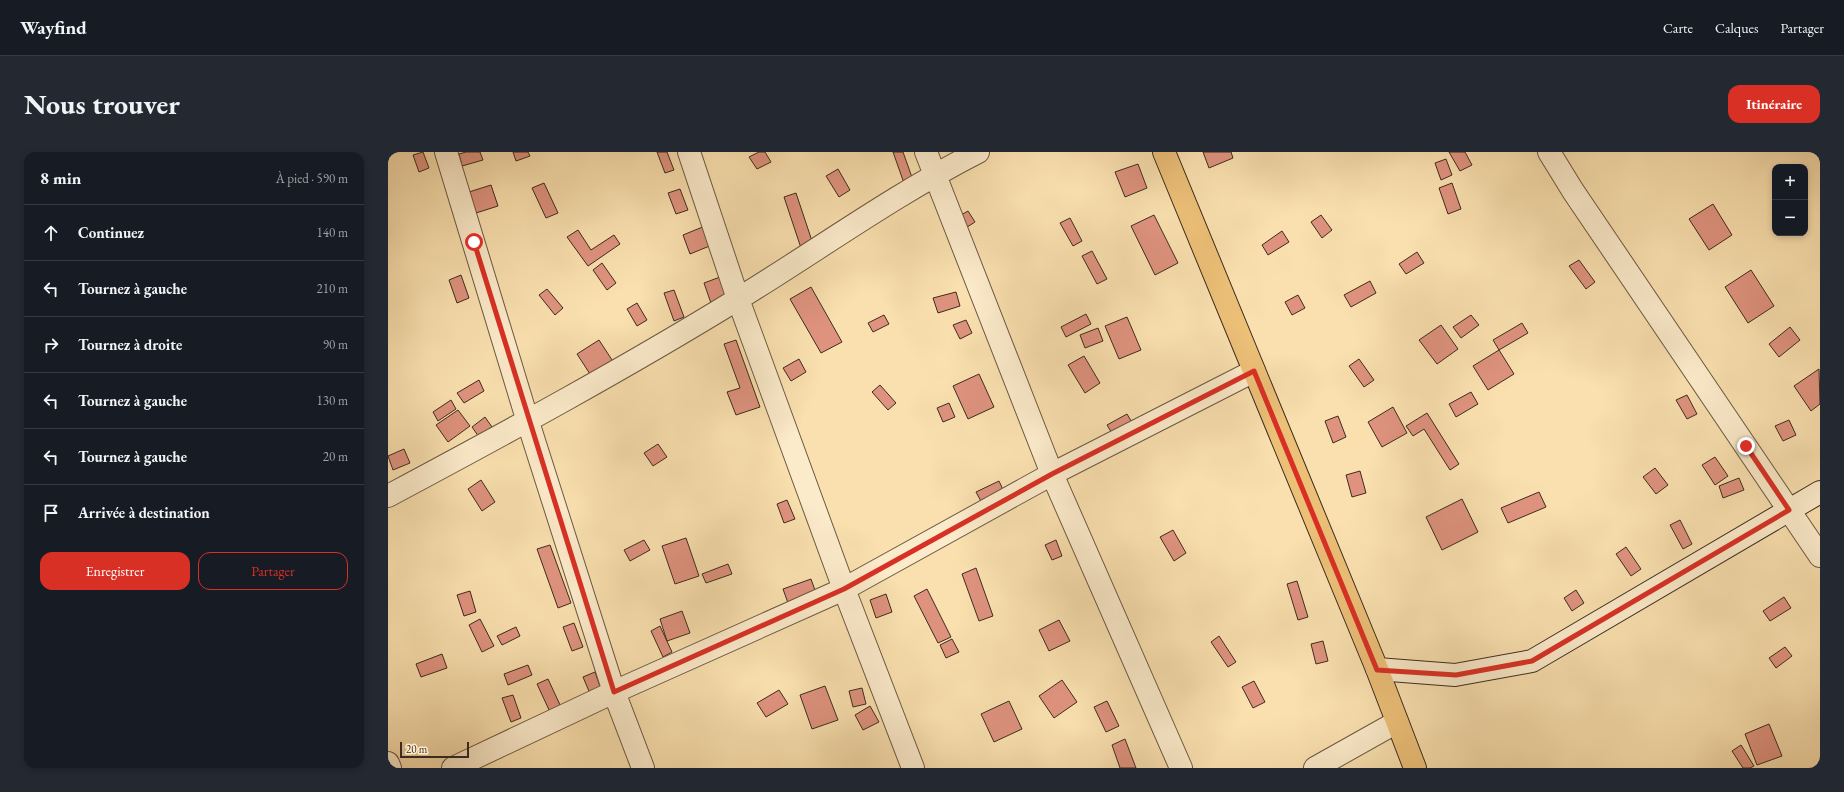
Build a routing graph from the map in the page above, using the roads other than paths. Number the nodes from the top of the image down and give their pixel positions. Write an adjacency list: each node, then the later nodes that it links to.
1 (446, 152): 10 (street)
2 (689, 152): 8 (street)
3 (926, 152): 7 (street)
4 (978, 152): 7 (street)
5 (1164, 152): 9 (main road)
6 (1549, 152): 14 (street)
7 (934, 175): 8 (street); 11 (street)
8 (738, 299): 10 (street); 16 (street)
9 (1254, 371): 11 (street); 17 (main road)
10 (528, 422): 13 (street); 18 (street)
11 (1052, 474): 16 (street); 25 (street)
12 (1820, 492): 14 (street)
13 (388, 496)
14 (1789, 510): 15 (street); 17 (street)
15 (1820, 556)
16 (844, 589): 18 (street); 24 (street)
17 (1377, 670): 19 (main road)
18 (614, 692): 22 (street); 23 (street)
19 (1397, 722): 26 (street); 27 (main road)
20 (388, 763): 21 (street)
21 (390, 768)
22 (453, 768)
23 (643, 768)
24 (913, 768)
25 (1181, 768)
26 (1315, 768)
27 (1415, 768)

